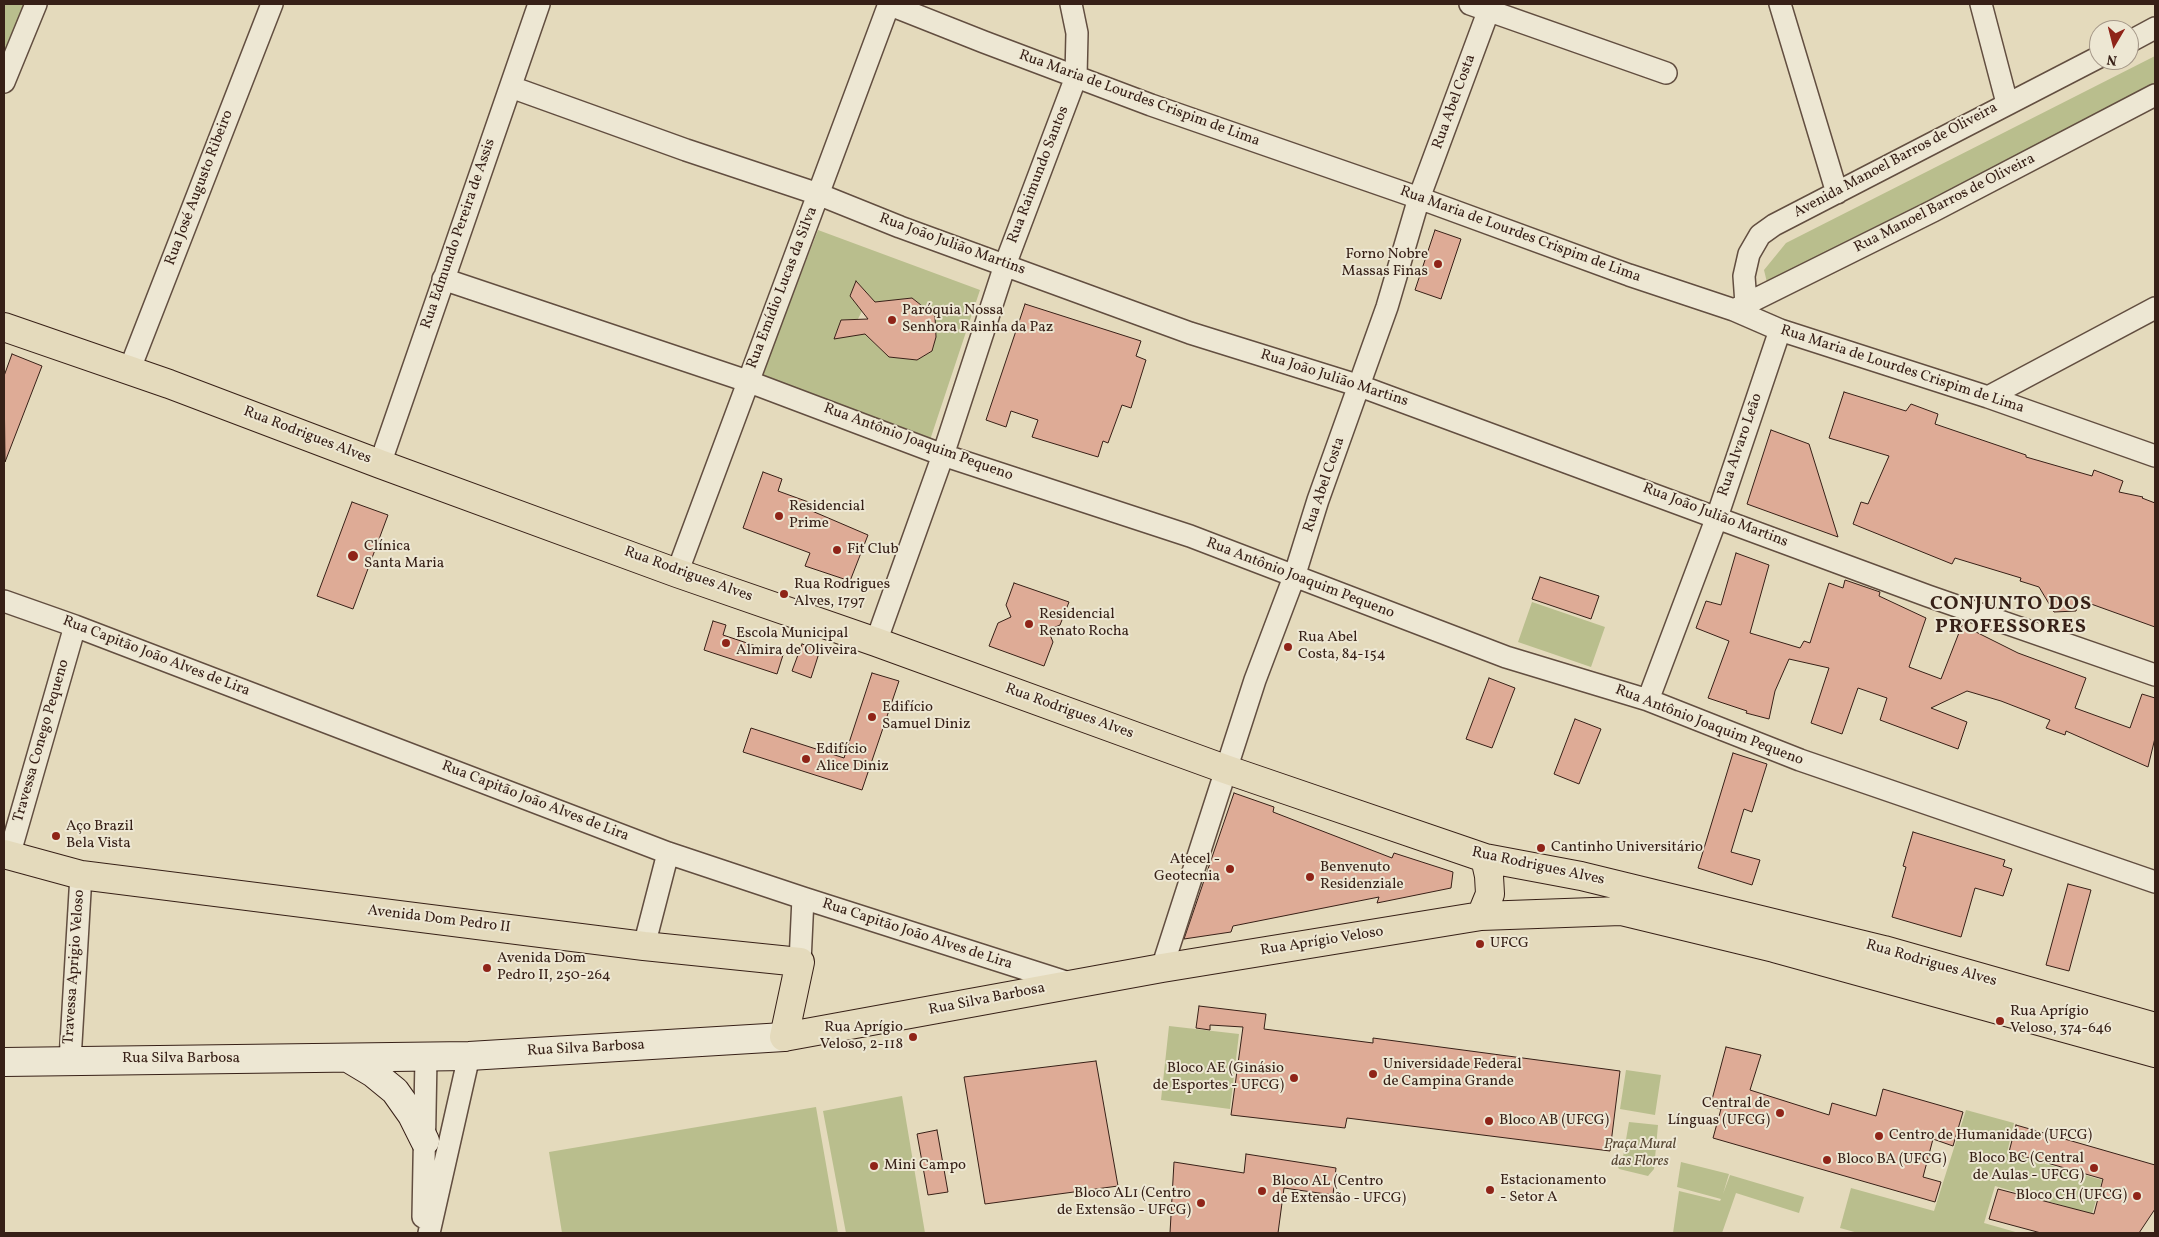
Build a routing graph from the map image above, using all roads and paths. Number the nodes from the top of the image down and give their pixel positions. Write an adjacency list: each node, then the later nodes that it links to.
1 (36, 4): 14 (street)
2 (272, 4): 27 (street, Rua José Augusto Ribeiro)
3 (539, 4): 15 (street, Rua Edmundo Pereira de Assis)
4 (889, 4): 13 (street, Rua Maria de Lourdes Crispim de Lima); 19 (street, Rua Emídio Lucas da Silva)
5 (1071, 4): 13 (street, Rua Raimundo Santos)
6 (1780, 4): 18 (street)
7 (1981, 4): 17 (street)
8 (1483, 6): 12 (street); 20 (street, Rua Abel Costa)
9 (2155, 28): 10 (street)
10 (2139, 37)
11 (2089, 62): 17 (street, Avenida Manoel Barros de Oliveira)
12 (1666, 73)
13 (1076, 76): 20 (street, Rua Maria de Lourdes Crispim de Lima); 21 (street, Rua Raimundo Santos)
14 (4, 82)
15 (511, 87): 19 (street, Rua João Julião Martins); 22 (street, Rua Edmundo Pereira de Assis)
16 (2155, 95): 23 (street, Rua Manoel Barros de Oliveira)
17 (2008, 103): 18 (street, Avenida Manoel Barros de Oliveira)
18 (1837, 193): 23 (street, Avenida Manoel Barros de Oliveira)
19 (818, 194): 21 (street, Rua João Julião Martins); 28 (street, Rua Emídio Lucas da Silva)
20 (1419, 198): 23 (street, Rua Maria de Lourdes Crispim de Lima); 29 (street, Rua Abel Costa)
21 (1005, 265): 29 (street, Rua João Julião Martins); 31 (street, Rua Raimundo Santos)
22 (443, 279): 28 (street, Rua Antônio Joaquim Pequeno); 33 (street, Rua Edmundo Pereira de Assis)
23 (1740, 307): 26 (street, Rua Maria de Lourdes Crispim de Lima)
24 (2155, 308): 30 (street)
25 (4, 327): 27 (main road, Rua Rodrigues Alves)
26 (1780, 330): 30 (street, Rua Maria de Lourdes Crispim de Lima); 34 (street, Rua Alvaro Leão)
27 (129, 371): 33 (main road, Rua Rodrigues Alves)
28 (747, 381): 31 (street, Rua Antônio Joaquim Pequeno); 35 (street, Rua Emídio Lucas da Silva)
29 (1360, 386): 34 (street, Rua João Julião Martins); 36 (street, Rua Abel Costa)
30 (1988, 397): 32 (street, Rua Maria de Lourdes Crispim de Lima)
31 (943, 455): 36 (street, Rua Antônio Joaquim Pequeno); 39 (street, Rua Raimundo Santos)
32 (2155, 456)
33 (380, 464): 35 (main road, Rua Rodrigues Alves)
34 (1717, 517): 40 (street, Rua João Julião Martins); 41 (street, Rua Alvaro Leão)
35 (677, 573): 39 (main road, Rua Rodrigues Alves)
36 (1294, 577): 41 (street, Rua Antônio Joaquim Pequeno); 42 (street, Rua Abel Costa)
37 (4, 601): 38 (street, Rua Capitão João Alves de Lira)
38 (75, 626): 43 (street, Rua Capitão João Alves de Lira); 44 (street, Travessa Conego Pequeno)
39 (876, 642): 42 (main road, Rua Rodrigues Alves)
40 (2155, 675)
41 (1648, 700): 47 (street, Rua Antônio Joaquim Pequeno)
42 (1225, 769): 45 (main road, Rua Rodrigues Alves); 52 (street, Rua Abel Costa)
43 (668, 853): 48 (street, Rua Capitão João Alves de Lira); 50 (street)
44 (6, 855): 46 (main road, Avenida Dom Pedro II)
45 (1485, 858): 49 (main road); 54 (main road, Rua Rodrigues Alves)
46 (81, 875): 50 (main road, Avenida Dom Pedro II); 60 (street, Travessa Aprigio Veloso)
47 (2155, 882)
48 (802, 898): 51 (street); 53 (street, Rua Capitão João Alves de Lira)
49 (1481, 916): 52 (main road, Rua Aprígio Veloso); 56 (main road, Rua Rodrigues Alves)
50 (644, 946): 51 (main road, Avenida Dom Pedro II)
51 (800, 962): 55 (main road)
52 (1162, 968): 53 (main road, Rua Silva Barbosa)
53 (1072, 984): 55 (main road, Rua Silva Barbosa)
54 (2155, 1027)
55 (784, 1037): 57 (main road, Rua Silva Barbosa)
56 (2155, 1053)
57 (470, 1056): 59 (main road, Rua Silva Barbosa); 64 (street)
58 (348, 1058): 59 (main road, Rua Silva Barbosa); 60 (main road, Rua Silva Barbosa); 62 (main road)
59 (426, 1058): 62 (street)
60 (70, 1060): 61 (main road, Rua Silva Barbosa)
61 (4, 1062)
62 (424, 1141): 63 (street)
63 (423, 1233)
64 (429, 1233)

